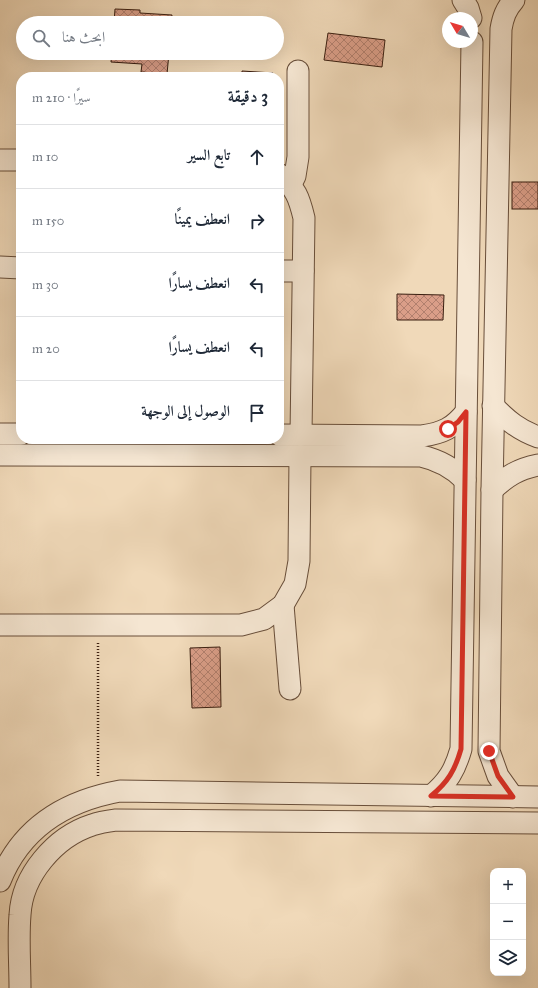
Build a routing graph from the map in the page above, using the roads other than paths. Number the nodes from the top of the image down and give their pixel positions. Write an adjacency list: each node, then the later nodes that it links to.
1 (463, 0): 3 (street)
2 (514, 0): 13 (street)
3 (469, 12)
4 (472, 48): 14 (street)
5 (298, 72): 8 (street)
6 (0, 160): 7 (street)
7 (16, 160)
8 (285, 179): 12 (street)
9 (0, 267): 10 (street)
10 (16, 268)
11 (284, 271): 12 (street)
12 (303, 271): 18 (street)
13 (493, 406): 19 (street); 24 (street)
14 (466, 412): 18 (street); 23 (street)
15 (0, 434): 16 (street)
16 (16, 434)
17 (284, 435): 18 (street)
18 (301, 435)
19 (538, 437)
20 (0, 455): 21 (street)
21 (300, 456): 23 (street); 25 (street)
22 (538, 465): 24 (street)
23 (465, 480): 28 (street)
24 (492, 490): 29 (street)
25 (283, 604): 26 (street); 27 (street)
26 (0, 625)
27 (290, 689)
28 (431, 796): 29 (street); 32 (street)
29 (513, 797): 30 (street)
30 (538, 797)
31 (538, 823): 33 (street)
32 (0, 881)
33 (20, 988)

